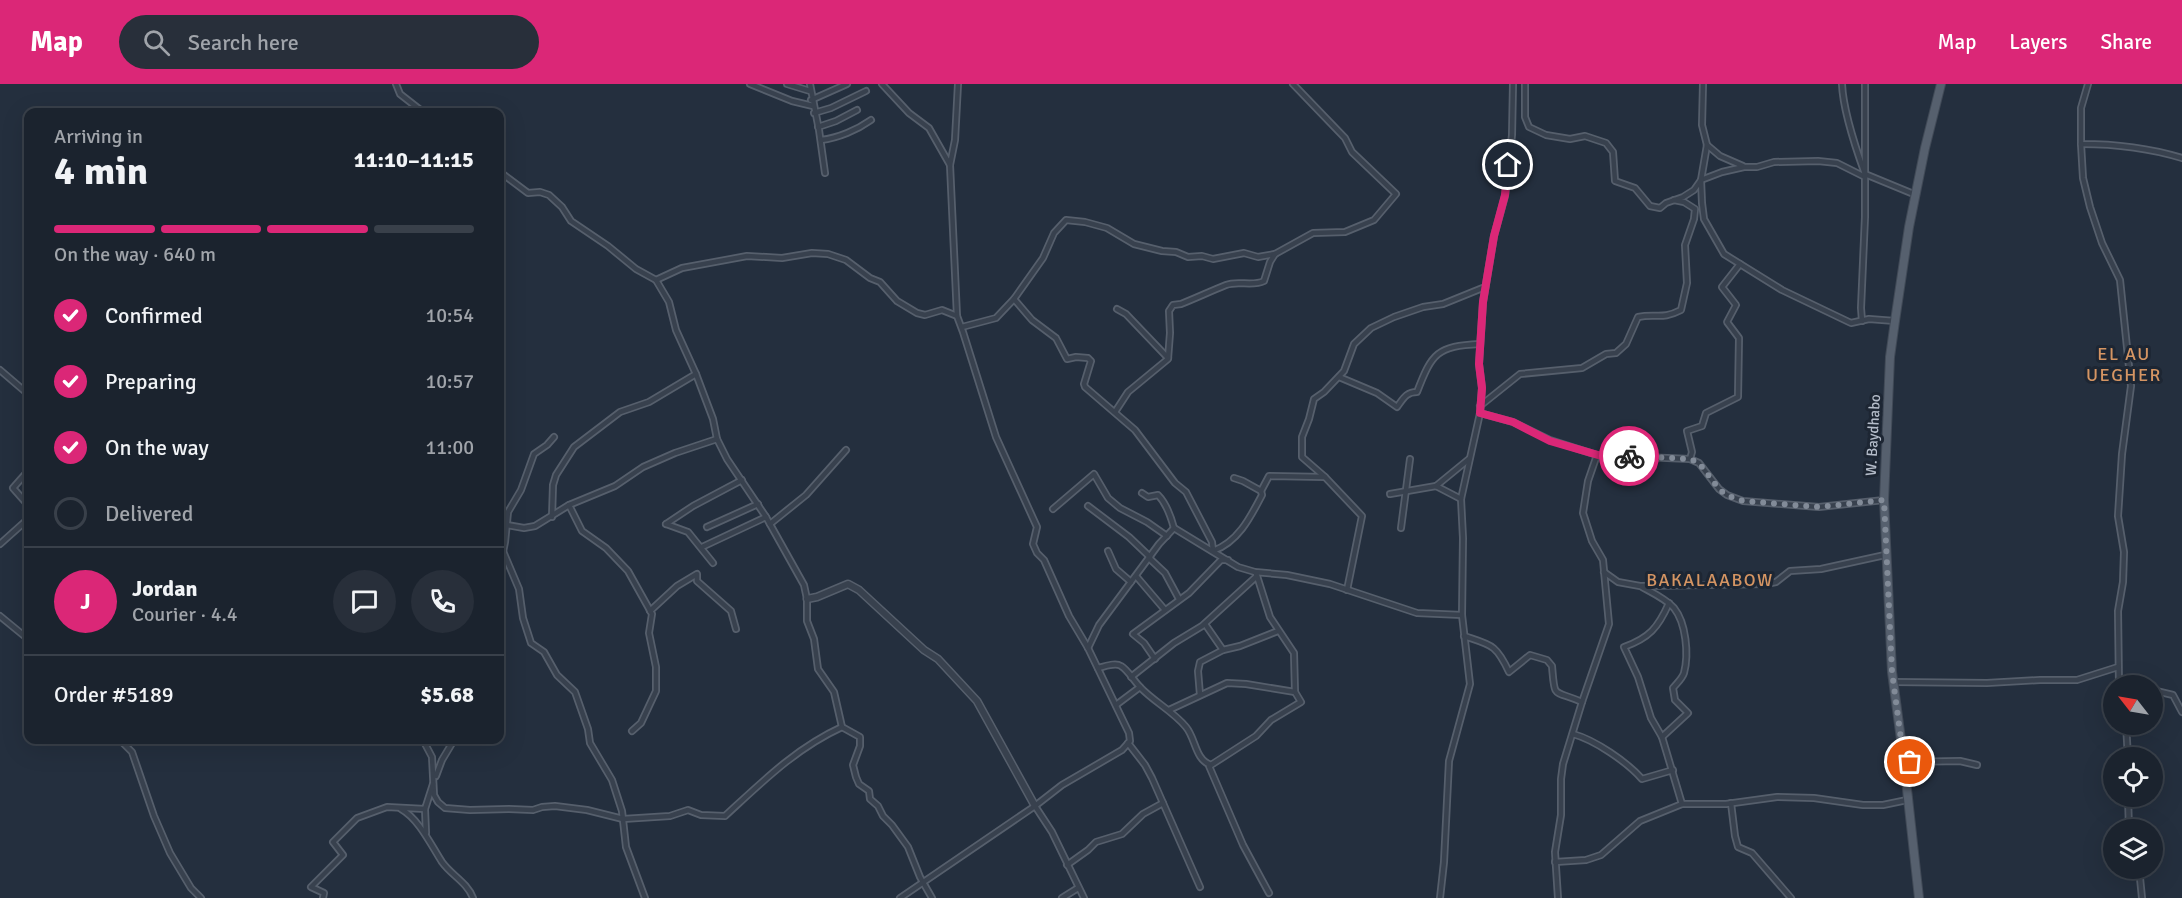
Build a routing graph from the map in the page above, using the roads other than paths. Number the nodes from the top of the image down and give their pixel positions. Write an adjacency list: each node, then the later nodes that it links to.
1 (396, 84): 18 (street)
2 (750, 84): 17 (street)
3 (787, 84): 15 (street)
4 (847, 84): 17 (street)
5 (882, 84): 27 (street)
6 (958, 84): 27 (street)
7 (1293, 84): 37 (street)
8 (1513, 84): 40 (street)
9 (1525, 84): 34 (street)
10 (1703, 84): 25 (street)
11 (1842, 84): 31 (street)
12 (1864, 84): 31 (street)
13 (1941, 84): 33 (main road, W. Baydhabo)
14 (2088, 84): 24 (street)
15 (810, 86): 17 (street)
16 (866, 91): 20 (street)
17 (812, 103): 20 (street)
18 (418, 108)
19 (857, 110): 22 (street)
20 (814, 113): 22 (street)
21 (871, 120): 23 (street)
22 (818, 126): 23 (street)
23 (820, 140): 29 (street)
24 (2081, 144): 26 (street); 119 (street)
25 (1707, 145): 28 (street); 32 (street)
26 (2182, 158)
27 (950, 165): 43 (street)
28 (1744, 167): 31 (street); 32 (street)
29 (825, 173)
30 (504, 175): 39 (street)
31 (1865, 175): 33 (street); 44 (street)
32 (1701, 180): 34 (street); 36 (street)
33 (1916, 195): 45 (main road, W. Baydhabo)
34 (1672, 200): 35 (street)
35 (1695, 209): 36 (street); 53 (street)
36 (1704, 219): 38 (street)
37 (1275, 254): 41 (street); 48 (street)
38 (1740, 264): 44 (street); 62 (street)
39 (656, 280): 43 (street); 50 (street)
40 (1485, 287): 47 (street); 51 (street)
41 (1014, 299): 46 (street); 54 (street)
42 (1118, 309): 48 (street)
43 (957, 316): 46 (street)
44 (1862, 321): 45 (street)
45 (1895, 321): 73 (main road, W. Baydhabo)
46 (962, 327): 116 (street)
47 (1480, 344): 51 (street); 53 (street)
48 (1168, 358): 54 (street)
49 (0, 370): 52 (street)
50 (696, 374): 57 (street); 79 (street)
51 (1339, 377): 64 (street)
52 (24, 391)
53 (1480, 406): 55 (street)
54 (1115, 412): 92 (street)
55 (1480, 413): 59 (street); 60 (street)
56 (554, 437): 83 (street)
57 (717, 439): 66 (street); 76 (street)
58 (846, 450): 82 (street)
59 (1598, 455): 62 (street); 98 (street)
60 (1470, 458): 67 (street); 72 (street)
61 (1410, 459): 69 (street)
62 (1690, 459): 73 (street)
63 (24, 475): 74 (street)
64 (1325, 477): 68 (street); 103 (street)
65 (1234, 478): 68 (street)
66 (742, 480): 75 (street); 90 (street)
67 (1436, 486): 69 (street); 72 (street)
68 (1261, 491): 92 (street)
69 (1406, 491): 71 (street); 86 (street)
70 (1142, 493): 85 (street)
71 (1390, 494)
72 (1461, 499): 109 (street)
73 (1884, 500): 93 (main road, W. Baydhabo)
74 (24, 501)
75 (758, 504): 80 (street); 84 (street)
76 (569, 505): 79 (street); 108 (street)
77 (1088, 506): 95 (street)
78 (1053, 508): 87 (street)
79 (552, 517): 83 (street)
80 (766, 517): 82 (street); 90 (street)
81 (24, 523): 88 (street)
82 (770, 524): 104 (street)
83 (507, 525): 89 (street)
84 (707, 527)
85 (1174, 528): 87 (street); 92 (street)
86 (1401, 528)
87 (1167, 536): 95 (street)
88 (0, 544)
89 (504, 547)
90 (702, 547): 97 (street)
91 (1108, 550): 101 (street)
92 (1214, 551): 96 (street)
93 (1885, 555): 102 (street); 123 (main road, W. Baydhabo)
94 (504, 556): 152 (street)
95 (1149, 557): 100 (street); 105 (street)
96 (1229, 560): 99 (street); 105 (street)
97 (713, 563)
98 (1604, 572): 102 (street); 128 (street)
99 (1256, 574): 103 (street); 111 (street); 113 (street)
100 (1136, 576): 101 (street); 107 (street)
101 (1131, 582): 116 (street)
102 (1640, 586): 106 (street)
103 (1347, 590): 109 (street)
104 (807, 599): 132 (street); 149 (street)
105 (1179, 599): 107 (street)
106 (1669, 603): 135 (street); 135 (street)
107 (1166, 610): 118 (street)
108 (650, 611): 112 (street); 133 (street)
109 (1462, 615): 115 (street)
110 (0, 616): 114 (street)
111 (1204, 624): 117 (street); 118 (street)
112 (736, 629)
113 (1278, 631): 117 (street); 125 (street)
114 (24, 636)
115 (1464, 636): 128 (street); 169 (street)
116 (1088, 648): 120 (street)
117 (1223, 650): 127 (street)
118 (1155, 659): 122 (street)
119 (2118, 667): 121 (street); 123 (street)
120 (1098, 668): 122 (street); 129 (street)
121 (2118, 675)
122 (1131, 677): 124 (street)
123 (1893, 682): 140 (main road, W. Baydhabo)
124 (1140, 687): 129 (street); 130 (street)
125 (1295, 692): 127 (street); 142 (street)
126 (2163, 693): 131 (street)
127 (1200, 695): 130 (street)
128 (1582, 702): 134 (street)
129 (1116, 705): 136 (street)
130 (1169, 710): 142 (street)
131 (2182, 712)
132 (842, 727): 152 (street); 157 (street)
133 (632, 731)
134 (1573, 734): 143 (street); 154 (street)
135 (1662, 737): 143 (street)
136 (1128, 743): 146 (street); 149 (street)
137 (124, 744): 161 (street)
138 (425, 744): 144 (street)
139 (452, 744): 144 (street)
140 (1904, 762): 141 (street); 145 (main road, W. Baydhabo)
141 (1977, 765)
142 (1209, 766): 160 (street)
143 (1673, 770): 148 (street)
144 (433, 784): 151 (street); 152 (street)
145 (1907, 800): 147 (street); 172 (main road, W. Baydhabo)
146 (1163, 803): 155 (street); 158 (street)
147 (1731, 803): 148 (street); 171 (street)
148 (1682, 804): 154 (street)
149 (1035, 806): 155 (street); 157 (street)
150 (399, 808): 151 (street); 153 (street); 162 (street)
151 (425, 809): 153 (street)
152 (623, 819): 164 (street)
153 (427, 836): 163 (street)
154 (1555, 862): 170 (street)
155 (1067, 865): 159 (street)
156 (2140, 879): 173 (street)
157 (923, 882): 165 (street); 166 (street)
158 (1200, 887)
159 (1078, 888): 167 (street); 168 (street)
160 (1269, 893)
161 (201, 898)
162 (323, 898)
163 (473, 898)
164 (645, 898)
165 (900, 898)
166 (932, 898)
167 (1062, 898)
168 (1084, 898)
169 (1440, 898)
170 (1558, 898)
171 (1791, 898)
172 (1919, 898)
173 (2142, 898)

